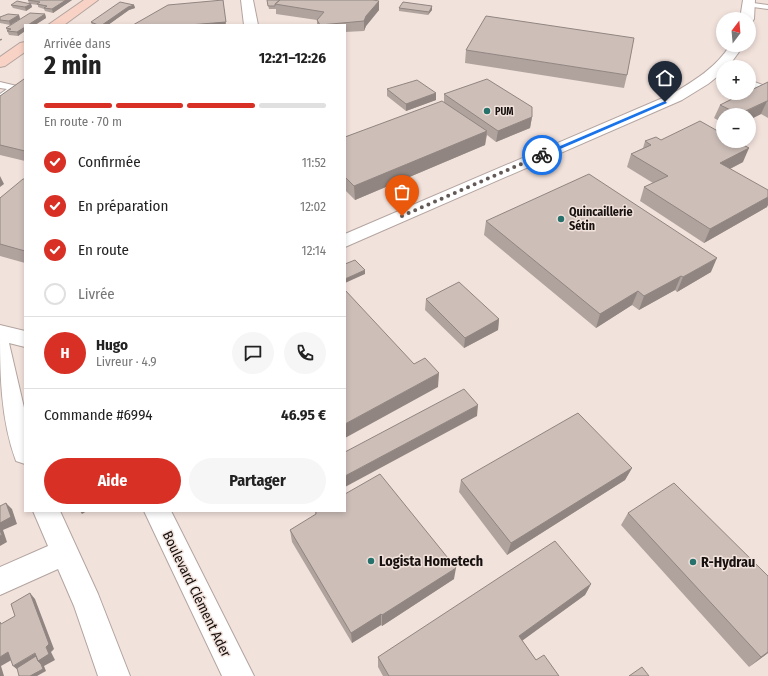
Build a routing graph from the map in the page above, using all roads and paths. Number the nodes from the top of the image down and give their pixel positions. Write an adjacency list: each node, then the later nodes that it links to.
1 (92, 0): 6 (main road)
2 (247, 0): 7 (street)
3 (749, 2): 4 (lane); 5 (street)
4 (768, 7)
5 (748, 12)
6 (56, 24)
7 (252, 24)
8 (24, 47): 11 (main road)
9 (732, 52): 10 (street)
10 (725, 60)
11 (0, 63)
12 (716, 73): 17 (street)
13 (0, 85): 16 (lane)
14 (756, 86): 15 (lane)
15 (768, 90)
16 (0, 98)
17 (346, 241)
18 (24, 339): 19 (street)
19 (1, 349): 20 (street)
20 (24, 450)
21 (46, 512): 23 (street)
22 (157, 512): 26 (street, Boulevard Clément Ader)
23 (64, 552): 24 (street); 25 (street)
24 (0, 581)
25 (114, 676)
26 (238, 676)

